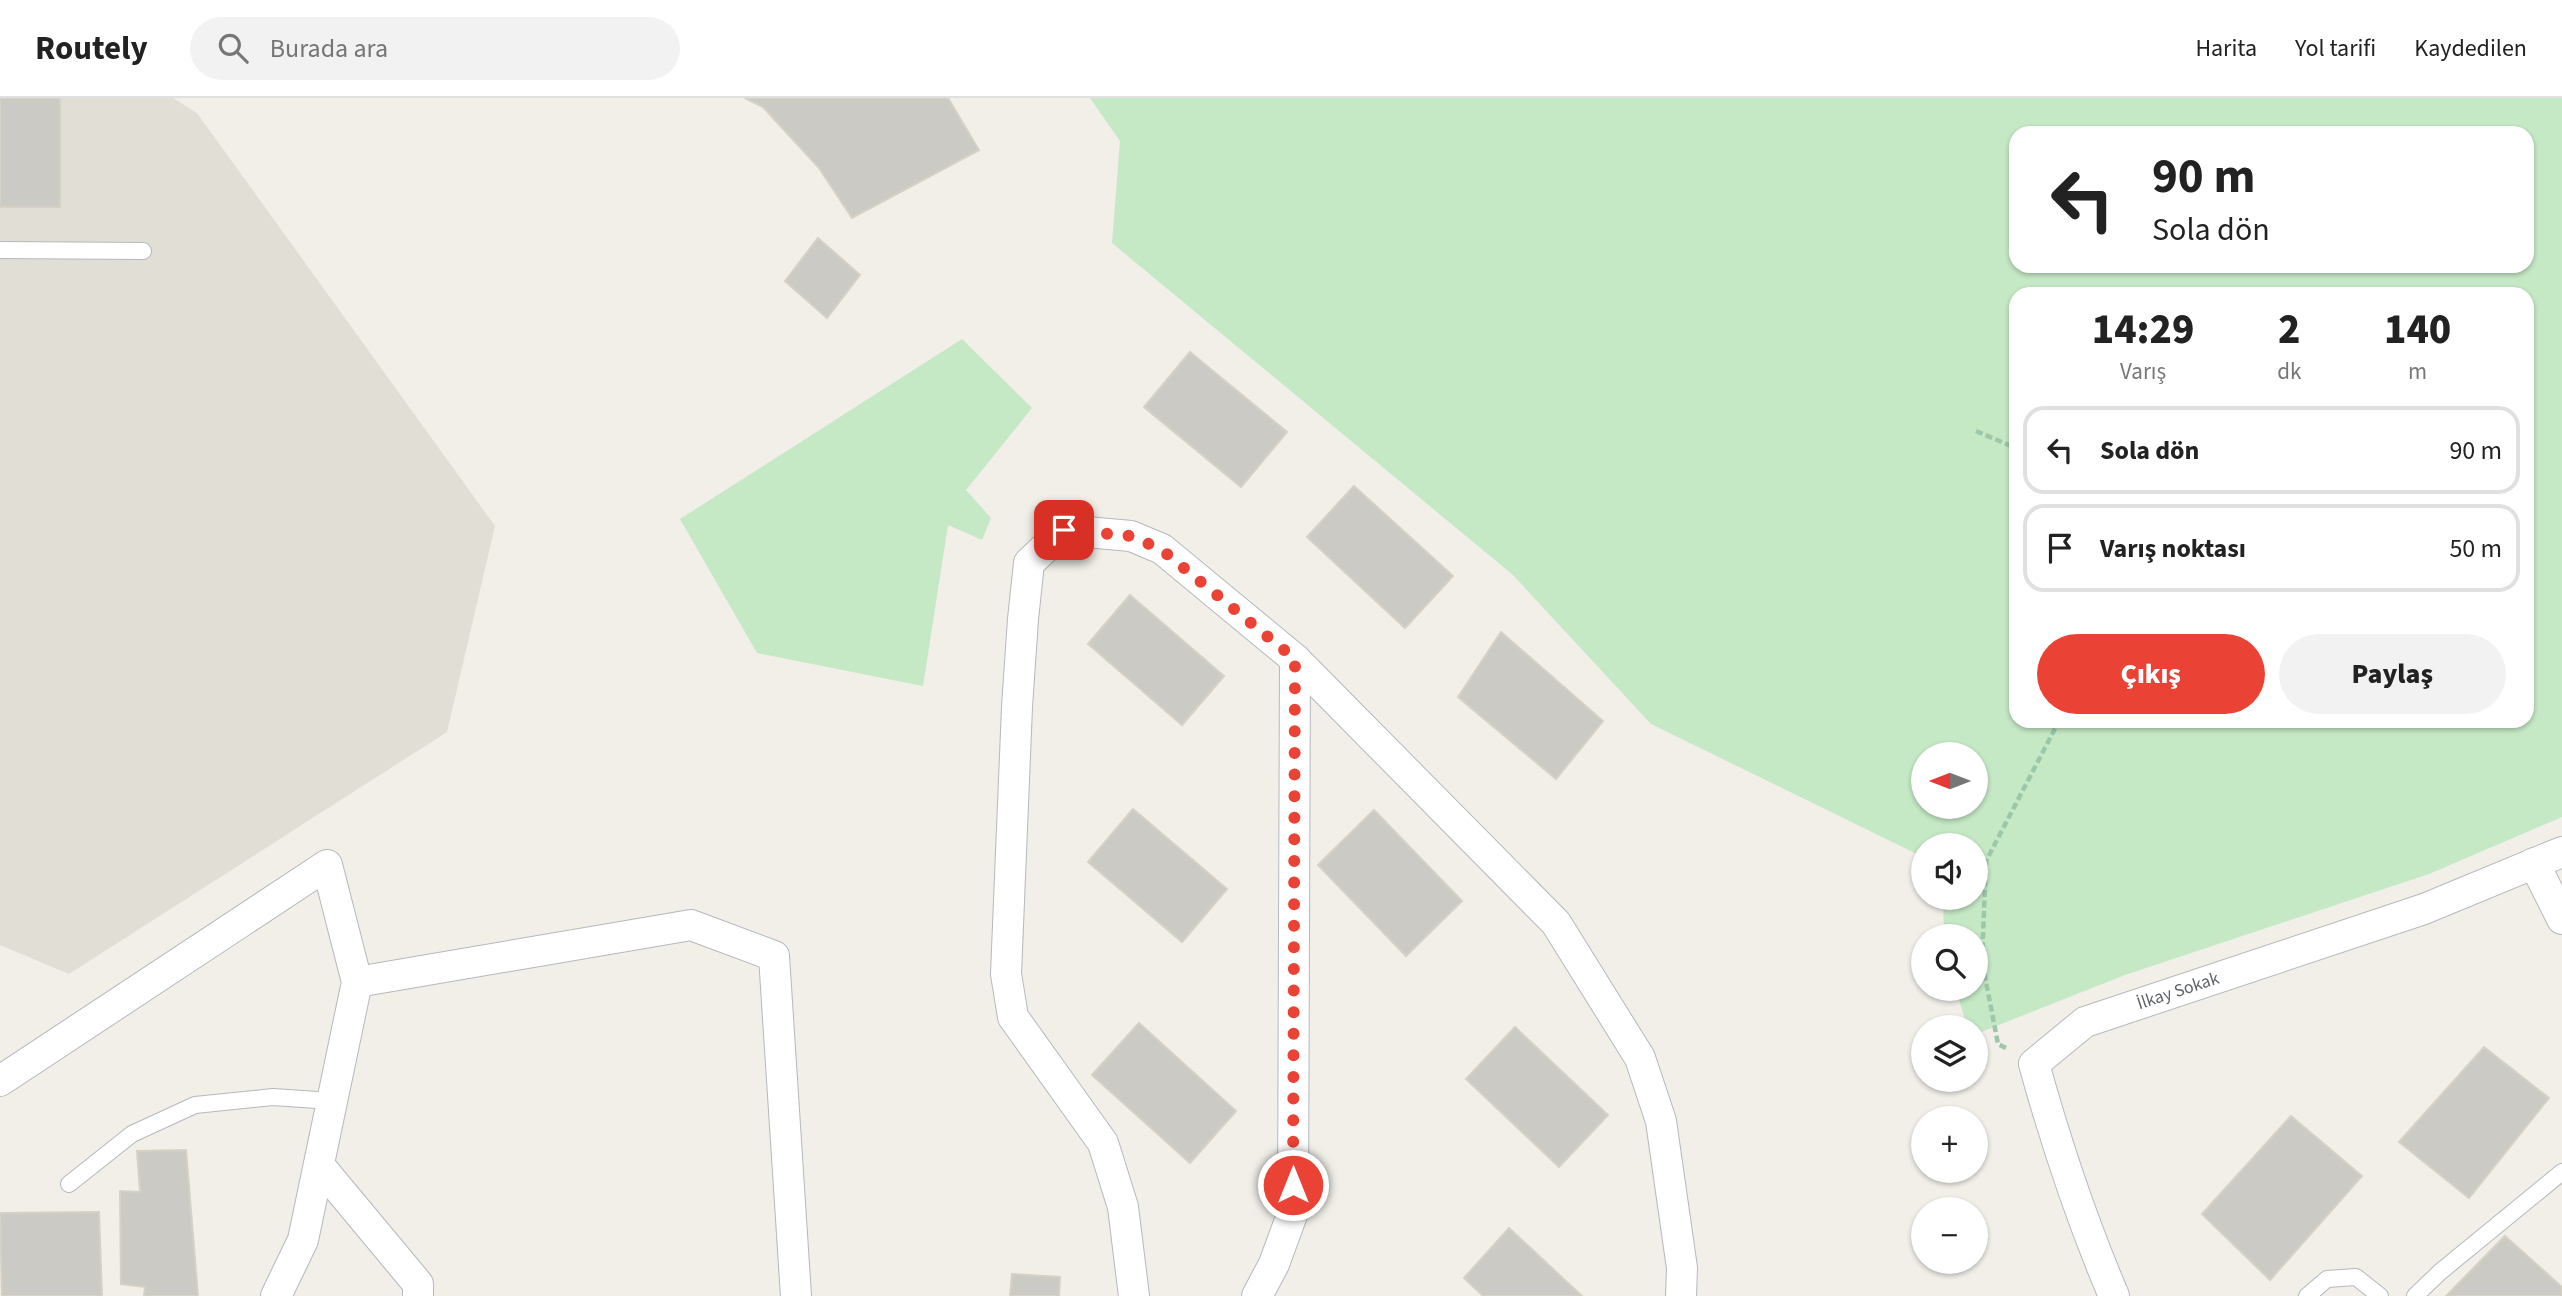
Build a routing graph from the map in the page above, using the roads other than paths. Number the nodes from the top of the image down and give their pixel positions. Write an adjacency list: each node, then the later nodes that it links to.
1 (0, 250): 2 (lane)
2 (143, 251)
3 (1295, 659): 16 (street); 17 (street); 18 (street)
4 (2562, 852): 5 (street, İlkay Sokak)
5 (2534, 863): 6 (street); 19 (street, İlkay Sokak)
6 (2562, 919)
7 (357, 982): 8 (street); 9 (street); 15 (street)
8 (0, 1081)
9 (332, 1101): 10 (street); 12 (lane)
10 (319, 1165): 13 (street); 14 (street)
11 (2562, 1172): 22 (lane)
12 (69, 1184)
13 (276, 1296)
14 (418, 1296)
15 (796, 1296)
16 (1133, 1296)
17 (1257, 1296)
18 (1681, 1296)
19 (2114, 1296)
20 (2307, 1296): 21 (lane)
21 (2380, 1296)
22 (2415, 1296)

